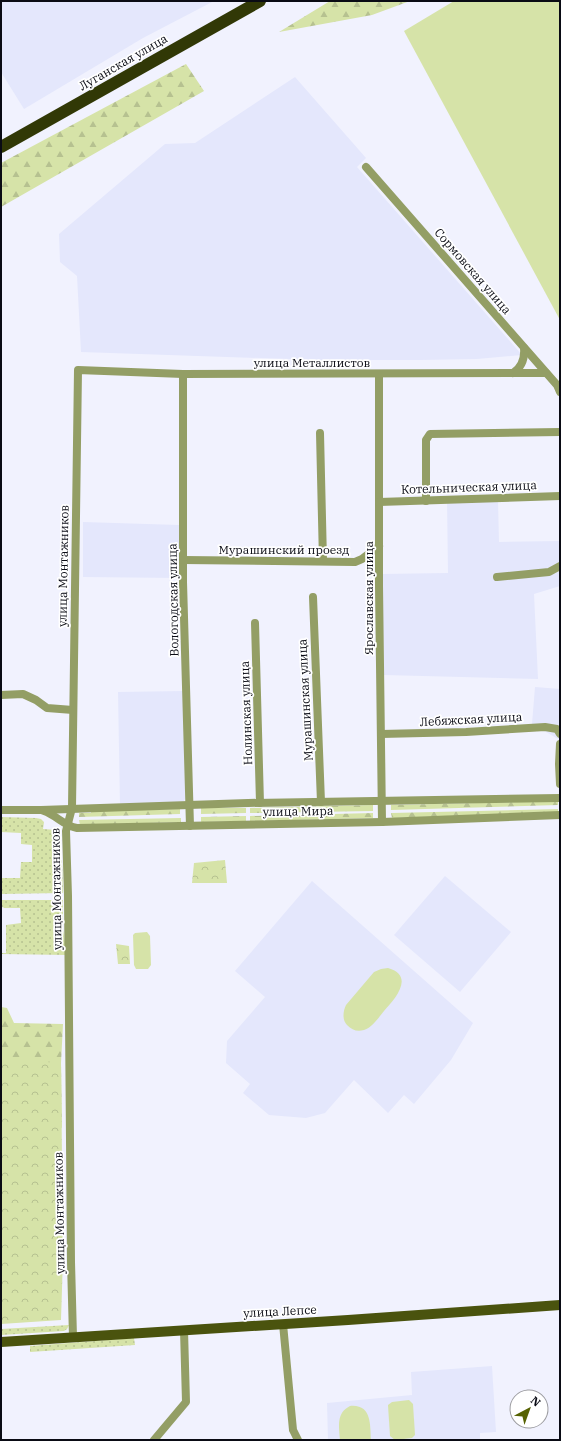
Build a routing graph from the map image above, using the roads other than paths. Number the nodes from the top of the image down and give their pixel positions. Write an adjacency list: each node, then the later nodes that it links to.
1 (260, 1): 2 (highway, Луганская улица)
2 (1, 147)
3 (366, 167): 4 (street, Сормовская улица)
4 (524, 348): 6 (street); 7 (street, Сормовская улица)
5 (78, 370): 8 (street, улица Металлистов); 24 (street, улица Монтажников)
6 (513, 373): 7 (street, улица Металлистов); 9 (street, улица Металлистов)
7 (546, 373): 10 (street, Сормовская улица)
8 (183, 374): 9 (street, улица Металлистов); 17 (street, Вологодская улица)
9 (379, 374): 15 (street, Ярославская улица)
10 (560, 392)
11 (560, 432): 14 (street)
12 (320, 433): 18 (street)
13 (560, 496): 14 (street, Котельническая улица)
14 (426, 501): 15 (street, Котельническая улица)
15 (379, 502): 16 (street, Ярославская улица)
16 (379, 546): 18 (street, Мурашинский проезд); 25 (street, Ярославская улица)
17 (183, 560): 18 (street, Мурашинский проезд); 33 (street, Вологодская улица)
18 (323, 561)
19 (560, 566): 20 (street)
20 (497, 577)
21 (313, 597): 31 (street, Мурашинская улица)
22 (255, 623): 32 (street, Нолинская улица)
23 (1, 695): 24 (street)
24 (73, 710): 34 (street, улица Монтажников)
25 (381, 734): 26 (street, Лебяжская улица); 30 (street, Ярославская улица)
26 (560, 734)
27 (560, 744): 28 (street)
28 (560, 784)
29 (560, 798): 30 (street, улица Мира)
30 (381, 801): 31 (street, улица Мира); 38 (street, Ярославская улица)
31 (322, 802): 32 (street, улица Мира)
32 (260, 803): 33 (street, улица Мира)
33 (189, 805): 34 (street, улица Мира); 40 (street, Вологодская улица)
34 (72, 808): 36 (street, улица Мира); 39 (street, улица Монтажников)
35 (1, 810): 36 (street, улица Мира)
36 (41, 810): 39 (street, улица Мира)
37 (560, 816): 38 (street, улица Мира)
38 (382, 822): 40 (street, улица Мира)
39 (67, 825): 40 (street, улица Мира); 44 (street, улица Монтажников)
40 (190, 826)
41 (560, 1305): 42 (main road, улица Лепсе)
42 (283, 1324): 43 (main road, улица Лепсе); 47 (street)
43 (184, 1330): 44 (main road, улица Лепсе); 46 (street)
44 (73, 1337): 45 (main road, улица Лепсе)
45 (1, 1342)
46 (154, 1440)
47 (298, 1440)

